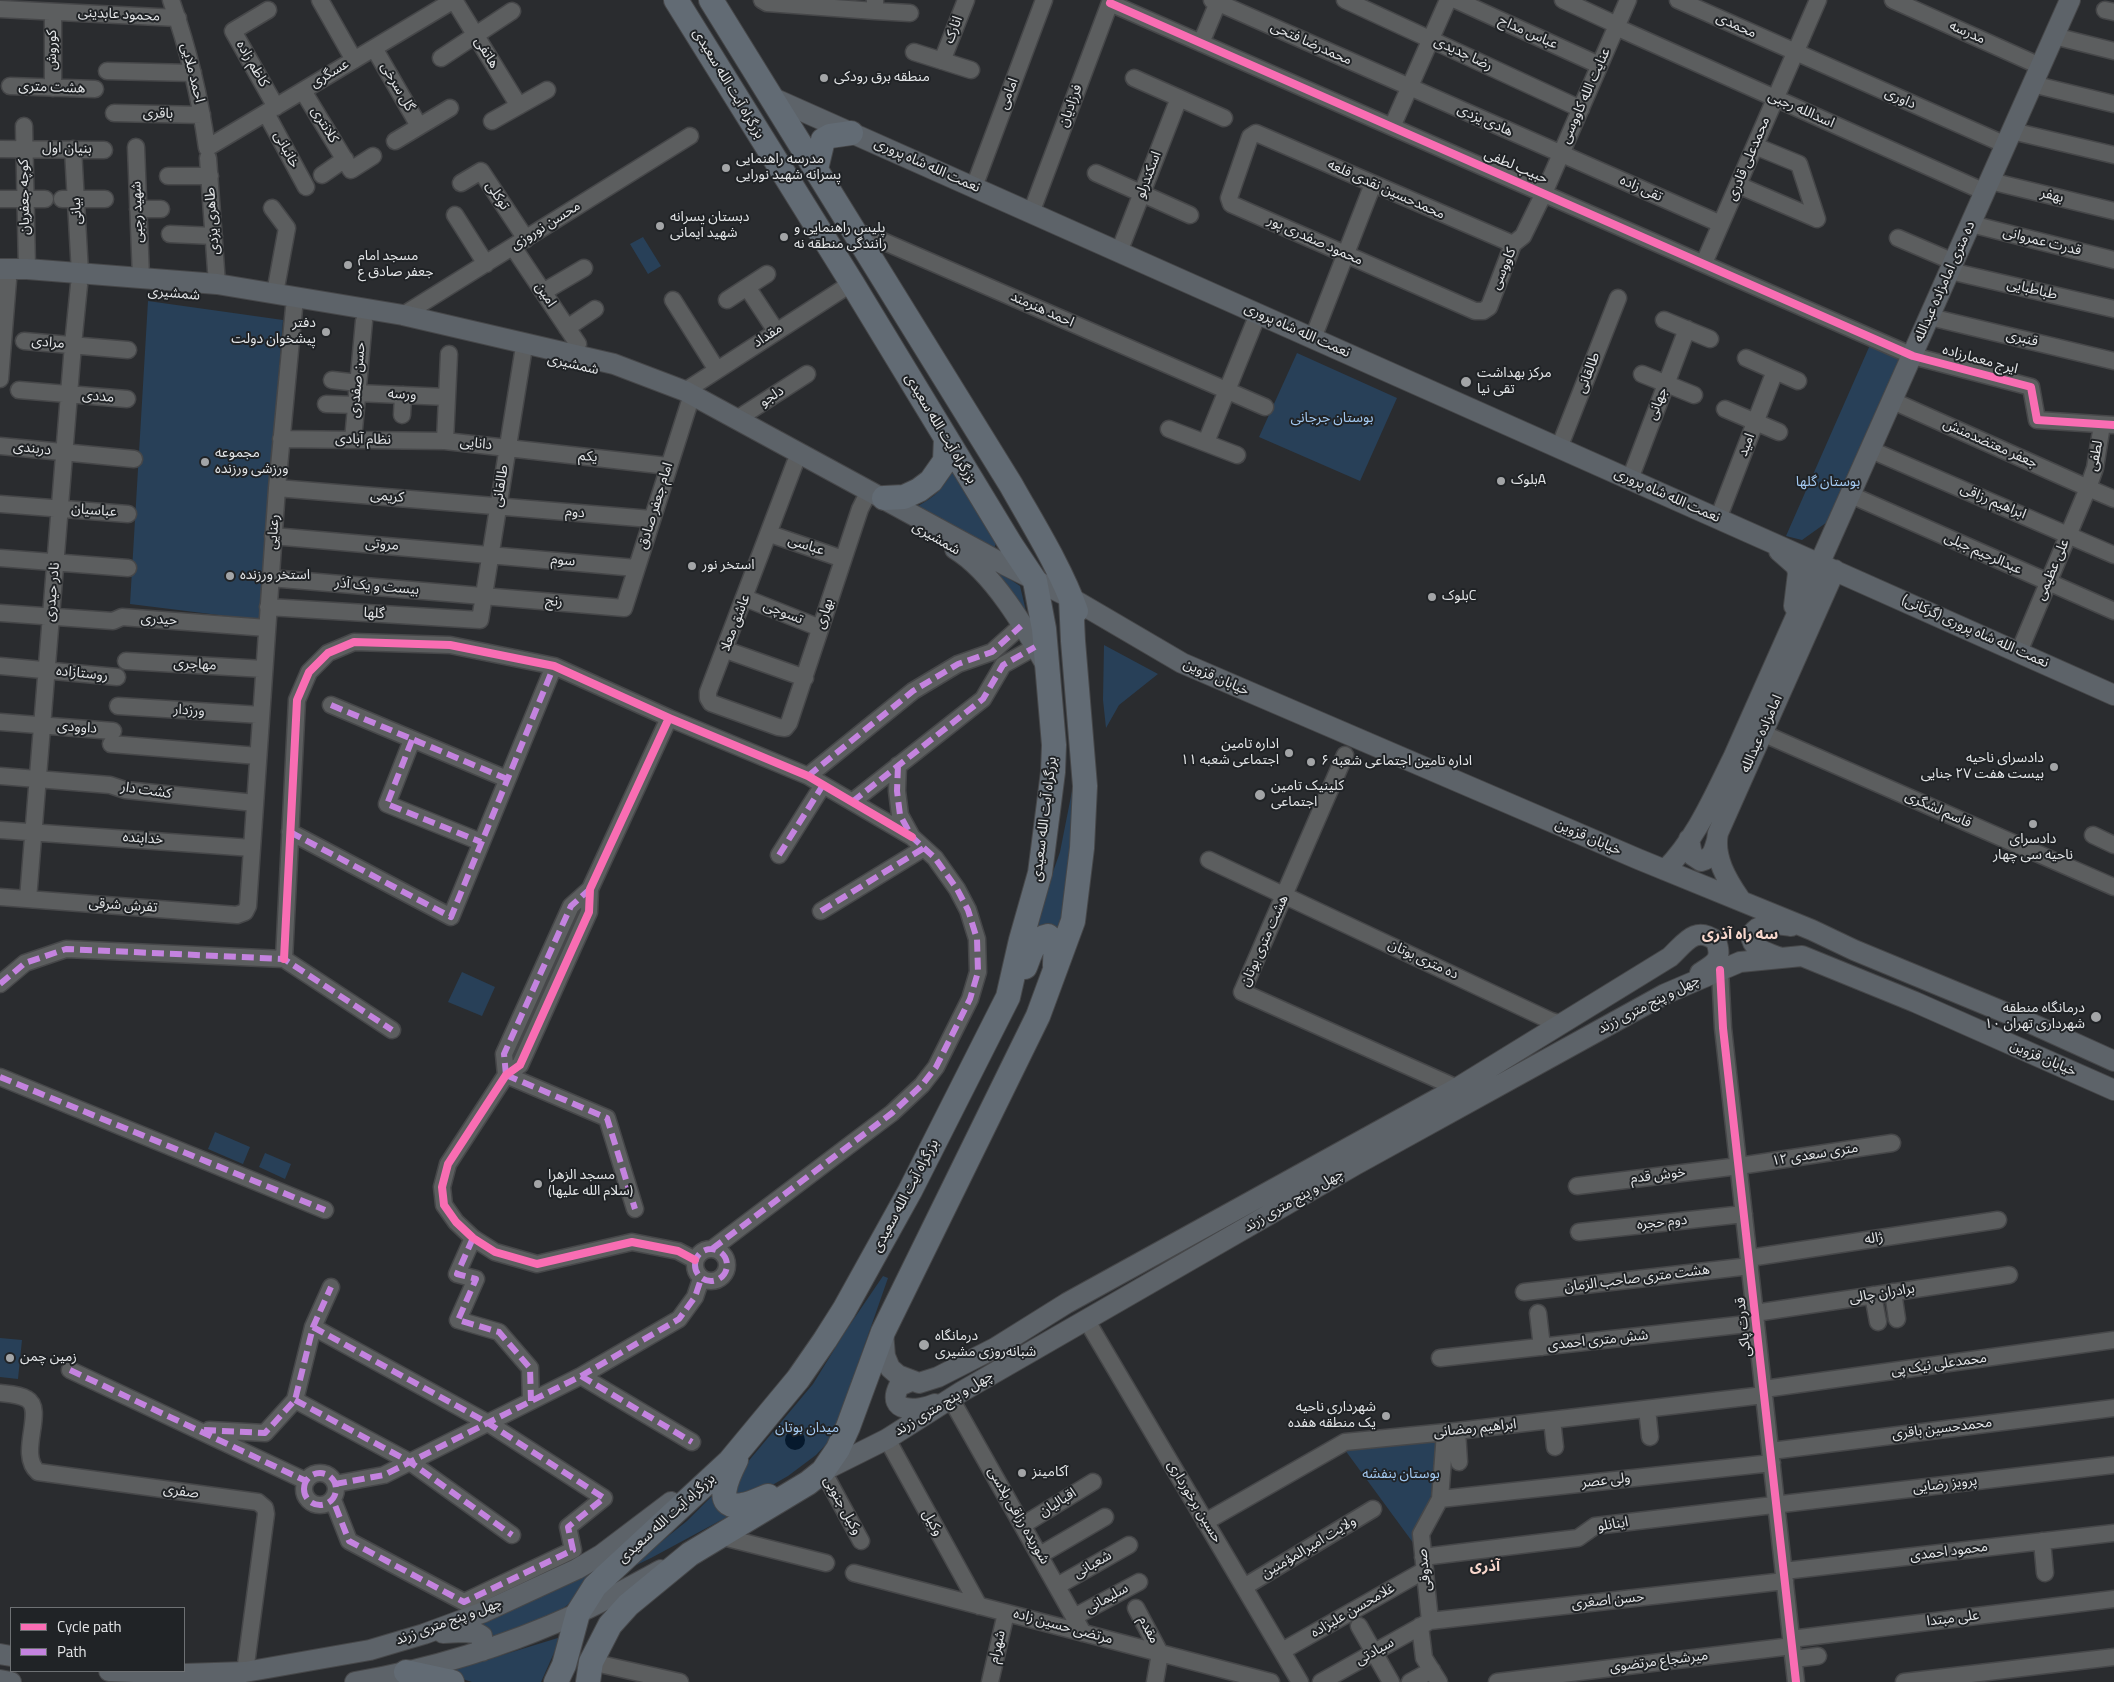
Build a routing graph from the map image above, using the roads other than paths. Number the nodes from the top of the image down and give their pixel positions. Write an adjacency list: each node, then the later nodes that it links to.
1 (171, 0): 27 (street, احمد ملایی)
2 (320, 0): 38 (street)
3 (454, 0): 29 (street, هاتفی); 33 (street, عسگری)
4 (676, 0): 125 (highway, بزرگراه آیت الله سعیدی)
5 (711, 0): 52 (highway)
6 (762, 0): 20 (street)
7 (966, 0): 39 (street, انارک)
8 (1044, 0): 92 (street, امامی)
9 (1345, 0): 31 (street, رضا جدیدی)
10 (1448, 0): 31 (street)
11 (1456, 0): 40 (street, عباس مداح)
12 (1563, 0): 28 (street, اسدالله رجبی)
13 (1628, 0): 28 (street, عنایت‌ الله کاووسی)
14 (1678, 0): 36 (street, محمدی)
15 (1818, 0): 36 (street, محمدعلی قادری)
16 (1893, 0): 44 (street, مدرسه)
17 (2070, 0): 30 (main road, ده متری امامزاده عبدالله)
18 (1216, 1): 32 (street); 48 (street, محمدرضا فتحی)
19 (1110, 2): 32 (street, حبیب لطفی); 104 (street, فرزادیان)
20 (875, 5): 26 (street)
21 (3, 6): 22 (street, محمود عابدینی)
22 (60, 8): 23 (street, محمود عابدینی); 47 (street, کوروش)
23 (114, 8): 27 (street, محمود عابدینی)
24 (268, 10): 59 (street, کاظم زاده)
25 (512, 12): 29 (street)
26 (910, 13)
27 (178, 18): 43 (street, احمد ملایی)
28 (1617, 26): 40 (street, عنایت‌ الله کاووسی); 54 (street, اسدالله رجبی)
29 (475, 35): 37 (street); 56 (street, هاتفی)
30 (2054, 36): 34 (street); 44 (main road, ده متری امامزاده عبدالله)
31 (1430, 39): 48 (street); 58 (street, رضا جدیدی)
32 (1201, 43): 66 (street, حبیب لطفی)
33 (374, 48): 38 (street, عسگری); 65 (street, گل سرخی)
34 (2114, 51)
35 (914, 52): 39 (street, انارک)
36 (1795, 52): 54 (street, محمدعلی قادری); 70 (street, داوری)
37 (441, 58)
38 (354, 60): 51 (street, عسگری)
39 (942, 61): 41 (street, انارک)
40 (1600, 65): 58 (street, عنایت‌ الله کاووسی)
41 (971, 70)
42 (107, 71): 43 (street)
43 (193, 73): 61 (street, احمد ملایی)
44 (2036, 76): 55 (street, مدرسه); 70 (main road, ده متری امامزاده عبدالله)
45 (1134, 78): 53 (street)
46 (10, 86): 47 (street, هشت متری)
47 (53, 88): 49 (street, هشت متری)
48 (1409, 88): 66 (street); 79 (street, هادی یزدی)
49 (95, 89)
50 (547, 90): 56 (street)
51 (303, 91): 59 (street, عسگری); 82 (street, کلانتری)
52 (773, 98): 67 (main road, نعمت الله شاه پروری); 83 (highway)
53 (1179, 98): 62 (street); 93 (street, اسکندرلو)
54 (1775, 98): 73 (street, محمدعلی قادری); 91 (street, اسدالله رجبی)
55 (2114, 104)
56 (519, 106): 63 (street)
57 (450, 108): 65 (street, گل سرخی)
58 (1580, 108): 79 (street, عنایت‌ الله کاووسی)
59 (271, 110): 78 (street, عسگری); 89 (street, خانبانی)
60 (114, 113): 61 (street, باقری)
61 (202, 115): 78 (street, احمد ملایی)
62 (1224, 118)
63 (492, 121)
64 (24, 126): 74 (street, کوچه جعفریان)
65 (420, 126): 71 (street, گل سرخی)
66 (1392, 127): 94 (street, حبیب لطفی)
67 (851, 133): 83 (highway); 92 (main road, نعمت الله شاه پروری)
68 (1261, 134): 88 (street, محمدحسین نقدی قلعه); 116 (street, محمود صفدری پور)
69 (690, 136): 113 (street, محسن نوروزی)
70 (2009, 138): 80 (street, داوری); 91 (main road, ده متری امامزاده عبدالله)
71 (394, 141)
72 (136, 146): 101 (street, شهید رجبی)
73 (1755, 146): 90 (street, محمدعلی قادری); 90 (street)
74 (25, 148): 75 (street, بنیان اول); 76 (street, بنیان اول); 95 (street, کوچه جعفریان)
75 (0, 149)
76 (73, 149): 77 (street, بنیان اول); 98 (street, بیانی)
77 (104, 150)
78 (208, 153): 86 (street, طاهری یزدی)
79 (1561, 154): 94 (street, عنایت‌ الله کاووسی); 107 (street, تقی زاده)
80 (2114, 155)
81 (373, 156): 82 (street)
82 (348, 165): 89 (street, کلانتری)
83 (816, 169): 109 (highway)
84 (1096, 173): 93 (street)
85 (168, 176): 86 (street)
86 (210, 176): 111 (street, طاهری یزدی)
87 (462, 183): 113 (street, توکلی)
88 (1373, 184): 114 (street, محمدحسین نقدی قلعه); 116 (street)
89 (309, 185)
90 (1738, 185): 107 (street, محمدعلی قادری)
91 (1987, 186): 103 (street, بهفر); 108 (main road, ده متری امامزاده عبدالله)
92 (974, 187): 104 (main road, نعمت الله شاه پروری)
93 (1142, 193): 106 (street); 115 (street, اسکندرلو)
94 (1544, 193): 114 (street, کاووسی); 118 (street, حبیب لطفی)
95 (25, 198): 96 (street); 97 (street); 123 (street, کوچه جعفریان)
96 (0, 199)
97 (45, 199)
98 (69, 199): 99 (street); 124 (street, بیانی)
99 (104, 199)
100 (272, 208): 131 (street)
101 (138, 209): 102 (street); 126 (street, شهید رجبی)
102 (161, 209)
103 (2114, 212)
104 (1031, 213): 115 (main road, نعمت الله شاه پروری)
105 (455, 215): 119 (street)
106 (1190, 215)
107 (1721, 224): 118 (street, محمدعلی قادری)
108 (1971, 224): 117 (street, قدرت عمروانی); 120 (main road, ده متری امامزاده عبدالله)
109 (855, 232): 166 (street, احمد هنرمند); 229 (highway)
110 (170, 234): 111 (street)
111 (214, 236): 128 (street, طاهری یزدی)
112 (1898, 238): 120 (street, طباطبایی)
113 (520, 243): 119 (street, محسن نوروزی); 129 (street, امین)
114 (1513, 244): 137 (street, کاووسی)
115 (1119, 252): 139 (main road, نعمت الله شاه پروری)
116 (1346, 254): 137 (street, محمود صفدری پور); 146 (street)
117 (2114, 260)
118 (1704, 263): 154 (street, حبیب لطفی)
119 (486, 264): 142 (street, محسن نوروزی)
120 (1952, 267): 136 (street, طباطبایی); 140 (main road, ده متری امامزاده عبدالله)
121 (584, 268): 129 (street)
122 (767, 274): 127 (street)
123 (12, 275): 124 (main road, شمشیری); 157 (street, کوچه جعفریان)
124 (79, 279): 126 (main road, شمشیری); 150 (street, نادر حیدری)
125 (852, 283): 145 (street, مقداد); 184 (highway, بزرگراه آیت الله سعیدی)
126 (141, 285): 128 (main road, شمشیری)
127 (747, 287): 133 (street); 145 (street)
128 (217, 291): 131 (main road, شمشیری)
129 (543, 292): 143 (street, امین)
130 (1618, 298): 191 (street, طالقانی)
131 (274, 299): 134 (main road, شمشیری)
132 (672, 300): 158 (street)
133 (727, 300)
134 (295, 302): 138 (main road, شمشیری); 185 (street, رعنایی)
135 (595, 309): 143 (street)
136 (2114, 309)
137 (1475, 311)
138 (364, 314): 142 (main road, شمشیری); 168 (street, حسن صفدری)
139 (1258, 314): 146 (main road, نعمت الله شاه پروری); 166 (street)
140 (1930, 317): 154 (main road, ده متری امامزاده عبدالله); 156 (street, قنبری)
141 (1664, 320): 144 (street)
142 (402, 321): 151 (main road, شمشیری)
143 (567, 328): 149 (street, امین)
144 (1687, 329): 147 (street); 164 (street, جهانی)
145 (776, 331): 158 (street, مقداد)
146 (1313, 338): 191 (main road, نعمت الله شاه پروری)
147 (1710, 339)
148 (24, 340): 150 (street, مرادی)
149 (578, 344)
150 (73, 345): 152 (street, مرادی); 167 (street, نادر حیدری)
151 (524, 348): 172 (main road, شمشیری); 190 (street, طالقانی)
152 (128, 350)
153 (450, 354): 171 (street)
154 (1913, 356): 174 (main road, ده متری امامزاده عبدالله); 181 (street, ایرج معمارزاده)
155 (1746, 358): 159 (street)
156 (2114, 360)
157 (0, 369)
158 (717, 370): 172 (street, مقداد)
159 (1775, 371): 163 (street); 179 (street, امید)
160 (807, 374): 180 (street, دلجو)
161 (1642, 374): 164 (street)
162 (332, 380): 168 (street)
163 (1798, 381)
164 (1666, 384): 170 (street); 198 (street, جهانی)
165 (19, 390): 167 (street, مددی)
166 (1227, 390): 176 (street, احمد هنرمند); 188 (street)
167 (69, 394): 173 (street, مددی); 193 (street, نادر حیدری)
168 (357, 394): 169 (street, ورسه); 175 (street); 186 (street, حسن صفدری)
169 (403, 395): 171 (street, ورسه); 178 (street)
170 (1694, 395)
171 (447, 397): 187 (street)
172 (686, 397): 180 (main road, شمشیری); 197 (street, امام جعفر صادق)
173 (127, 399)
174 (1893, 401): 192 (main road, ده متری امامزاده عبدالله); 200 (street, جعفر معتضدمنش)
175 (326, 404)
176 (1265, 407)
177 (1725, 409): 179 (street)
178 (402, 415)
179 (1755, 422): 183 (street); 208 (street, امید)
180 (735, 423): 195 (main road, شمشیری)
181 (2108, 425): 200 (street, لطفی)
182 (1169, 428): 188 (street)
183 (1779, 432)
184 (946, 438): 202 (highway); 225 (highway, بزرگراه آیت الله سعیدی)
185 (281, 439): 186 (street, نظام آبادی); 199 (street, رعنایی)
186 (353, 440): 187 (street, نظام آبادی)
187 (445, 441): 190 (street, دانایی)
188 (1206, 442): 194 (street)
189 (0, 446): 193 (street, دربندی)
190 (508, 448): 197 (street, یکم); 205 (street, طالقانی)
191 (1559, 448): 198 (main road, نعمت الله شاه پروری)
192 (1871, 450): 201 (main road, ده متری امامزاده عبدالله); 211 (street, ابراهیم رزاقی)
193 (64, 453): 196 (street, دربندی); 206 (street, نادر حیدری)
194 (1237, 455)
195 (797, 458): 202 (main road, شمشیری); 210 (street, عاشق معلا)
196 (134, 460)
197 (668, 466): 209 (street, امام جعفر صادق)
198 (1630, 480): 208 (main road, نعمت الله شاه پروری)
199 (277, 488): 205 (street, کریمی); 212 (street, رعنایی)
200 (2088, 488): 203 (street, لطفی); 211 (street, علی عظیمی)
201 (1851, 495): 213 (main road, ده متری امامزاده عبدالله); 226 (street, عبدالرحیم جبلی)
202 (874, 499): 219 (street, بهاری); 225 (main road, شمشیری); 236 (main road, شمشیری)
203 (2114, 499)
204 (0, 504): 206 (street, عباسیان)
205 (498, 506): 209 (street, دوم); 216 (street, طالقانی)
206 (60, 509): 207 (street, عباسیان); 220 (street, نادر حیدری)
207 (128, 514)
208 (1718, 518): 214 (main road, نعمت الله شاه پروری)
209 (652, 519): 223 (street, امام جعفر صادق)
210 (770, 534): 219 (street, عباسی); 228 (street, عاشق معلا)
211 (2068, 535): 217 (street, ابراهیم رزاقی); 226 (street, علی عظیمی)
212 (274, 536): 216 (street, مروتی); 224 (street, رعنایی)
213 (1833, 537): 215 (main road); 221 (main road, ده متری امامزاده عبدالله)
214 (1771, 542): 215 (main road, نعمت الله شاه پروری); 239 (main road)
215 (1790, 550): 221 (main road, نعمت الله شاه پروری)
216 (490, 555): 223 (street, سوم); 227 (street, طالقانی)
217 (2114, 555)
218 (0, 558): 220 (street)
219 (843, 558): 238 (street, بهاری)
220 (55, 563): 222 (street); 234 (street, نادر حیدری)
221 (1828, 567): 239 (main road, امامزاده عبدالله); 242 (main road, نعمت الله شاه پروری (گرکانی)); 259 (main road, امامزاده عبدالله)
222 (128, 568)
223 (636, 568): 231 (street, امام جعفر صادق)
224 (270, 578): 227 (street, بیست و یک آذر); 230 (street, رعنایی)
225 (1035, 581): 229 (main road, شمشیری); 247 (highway, بزرگراه آیت الله سعیدی)
226 (2048, 583): 232 (street, عبدالرحیم جبلی); 242 (street, علی عظیمی)
227 (484, 596): 231 (street, رنج); 235 (street, طالقانی)
228 (745, 598): 238 (street, تسوچی); 241 (street, عاشق معلا)
229 (1071, 598): 283 (main road, خیابان قزوین); 294 (highway)
230 (268, 607): 235 (street, گلها); 237 (street, رعنایی)
231 (624, 608)
232 (2114, 611)
233 (0, 613): 234 (street, حیدری)
234 (51, 616): 237 (street, حیدری); 248 (street, نادر حیدری)
235 (480, 620)
236 (1021, 626): 240 (main road, شمشیری); 265 (street)
237 (267, 628): 246 (street, رعنایی)
238 (820, 628): 250 (street, بهاری)
239 (1788, 634): 275 (main road, امامزاده عبدالله)
240 (1036, 647): 247 (main road, شمشیری); 263 (street)
241 (726, 650): 250 (street); 258 (street, عاشق معلا)
242 (2019, 652): 251 (main road, نعمت الله شاه پروری (گرکانی))
243 (126, 661): 246 (street, مهاجری)
244 (0, 666): 248 (street, روستازاده)
245 (554, 666): 255 (street); 267 (street); 272 (street)
246 (264, 669): 254 (street, رعنایی)
247 (1048, 669): 300 (highway, بزرگراه آیت الله سعیدی)
248 (47, 670): 249 (street, روستازاده); 257 (street, نادر حیدری)
249 (117, 677)
250 (805, 678): 258 (street, بهاری)
251 (2114, 695)
252 (332, 704): 260 (street)
253 (118, 706): 254 (street, ورزدار)
254 (261, 715): 261 (street, رعنایی)
255 (669, 718): 265 (street); 304 (street)
256 (0, 722): 257 (street, داوودی)
257 (42, 725): 261 (street, داوودی); 266 (street, نادر حیدری)
258 (785, 728)
259 (1762, 733): 276 (main road, امامزاده عبدالله); 284 (street, قاسم لشگری)
260 (412, 740): 267 (street); 277 (street)
261 (258, 756): 270 (street, رعنایی)
262 (1345, 756): 285 (street, هشت متری بوتان)
263 (898, 765): 269 (street); 278 (street)
264 (0, 776): 266 (street, کشت دار)
265 (808, 776): 268 (street)
266 (38, 778): 270 (street, کشت دار); 273 (street, نادر حیدری)
267 (507, 779): 277 (street)
268 (823, 785): 269 (street); 281 (street)
269 (852, 802): 278 (street)
270 (255, 803): 280 (street, رعنایی)
271 (0, 830): 273 (street, خدابنده)
272 (290, 832): 277 (street); 293 (street)
273 (34, 833): 280 (street, خدابنده); 287 (street, نادر حیدری)
274 (2093, 835): 279 (street)
275 (1689, 839): 276 (main road); 283 (main road, امامزاده عبدالله)
276 (1717, 840): 288 (main road, امامزاده عبدالله)
277 (481, 842)
278 (918, 842): 289 (street); 317 (street)
279 (2114, 845)
280 (252, 848): 290 (street, رعنایی)
281 (779, 855)
282 (1210, 860): 285 (street, ده متری بوتان)
283 (1665, 870): 288 (main road, خیابان قزوین)
284 (2114, 887)
285 (1286, 895): 301 (street, ده متری بوتان); 306 (street, هشت متری بوتان)
286 (0, 897): 287 (street, تفرش شرقی)
287 (28, 899): 290 (street, تفرش شرقی)
288 (1740, 899): 291 (main road, خیابان قزوین)
289 (821, 911)
290 (245, 912)
291 (1812, 930): 292 (main road); 296 (main road, خیابان قزوین)
292 (1778, 957): 295 (main road, چهل و پنج متری زرند); 299 (main road, خیابان قزوین)
293 (284, 959): 297 (street); 302 (street)
294 (1055, 970): 300 (highway); 332 (highway)
295 (1720, 970): 298 (main road, چهل و پنج متری زرند); 309 (street, قدرت پاکی)
296 (1909, 973): 299 (main road); 303 (main road, خیابان قزوین)
297 (0, 984)
298 (1684, 984): 301 (main road, چهل و پنج متری زرند); 329 (main road, چهل و پنج متری زرند)
299 (1900, 996): 307 (main road, خیابان قزوین)
300 (1008, 997): 353 (highway, بزرگراه آیت الله سعیدی)
301 (1562, 1024): 306 (main road, چهل و پنج متری زرند)
302 (392, 1030)
303 (2114, 1061)
304 (506, 1075): 311 (street); 316 (street)
305 (0, 1077): 312 (street)
306 (1457, 1088): 338 (main road, چهل و پنج متری زرند)
307 (2114, 1090)
308 (1892, 1143): 309 (street, ۱۲ متری سعدی)
309 (1739, 1166): 310 (street, خوش قدم); 313 (street, قدرت پاکی)
310 (1577, 1186)
311 (635, 1209)
312 (325, 1210)
313 (1744, 1214): 315 (street, دوم حجره); 319 (street, قدرت پاکی)
314 (1998, 1220): 319 (street, ژاله)
315 (1579, 1232)
316 (473, 1238): 318 (street); 343 (street)
317 (712, 1249): 318 (street); 321 (street)
318 (695, 1260): 321 (street)
319 (1749, 1262): 323 (street, هشت متری صاحب الزمان); 327 (street, قدرت پاکی)
320 (2009, 1275): 324 (street, برادران چالی)
321 (701, 1279): 337 (street)
322 (331, 1287): 331 (street)
323 (1524, 1292)
324 (1894, 1292): 325 (street, برادران چالی); 328 (street)
325 (1873, 1295): 327 (street, برادران چالی); 330 (street)
326 (1538, 1314): 334 (street)
327 (1756, 1318): 334 (street, شش متری احمدی); 339 (street, قدرت پاکی)
328 (1897, 1319)
329 (1087, 1321): 341 (main road, چهل و پنج متری زرند); 367 (street, حسین برخورداری)
330 (1878, 1322)
331 (313, 1327): 342 (street); 347 (street)
332 (883, 1332): 338 (main road); 359 (highway)
333 (2114, 1340): 339 (street, محمدعلی نیک پی)
334 (1542, 1347): 335 (street, شش متری احمدی)
335 (1440, 1358)
336 (70, 1370): 348 (street)
337 (581, 1376): 343 (street); 352 (street)
338 (911, 1381): 341 (main road)
339 (1764, 1392): 345 (street, ابراهیم رمضانی); 355 (street, قدرت پاکی)
340 (0, 1393): 403 (street, صفری)
341 (956, 1396): 351 (main road, چهل و پنج متری زرند); 368 (street, شوریده رزاقی پلاسی)
342 (295, 1400): 348 (street); 356 (street)
343 (531, 1401): 347 (street)
344 (2114, 1408): 355 (street, محمدحسین باقری)
345 (1647, 1409): 346 (street, ابراهیم رمضانی); 350 (street)
346 (1552, 1420): 349 (street, ابراهیم رمضانی); 354 (street)
347 (488, 1423): 356 (street); 362 (street)
348 (199, 1430): 360 (street)
349 (1451, 1432): 357 (street); 363 (street, صدوقی); 367 (street, ابراهیم رمضانی)
350 (1650, 1437)
351 (887, 1439): 359 (main road, چهل و پنج متری زرند); 386 (street, وکیل)
352 (692, 1442)
353 (743, 1445): 359 (highway); 388 (highway, بزرگراه آیت الله سعیدی); 394 (main road, چهل و پنج متری زرند)
354 (1555, 1447)
355 (1771, 1457): 363 (street, ولی عصر); 364 (street, قدرت پاکی)
356 (410, 1462): 362 (street); 370 (street)
357 (1459, 1462)
358 (2114, 1465): 364 (street, پرویز رضایی)
359 (815, 1477): 371 (highway); 372 (street, وکیل جنوبی)
360 (306, 1481): 362 (street); 362 (street)
361 (1093, 1482): 368 (street, اقبالیان)
362 (334, 1492)
363 (1440, 1499): 378 (street, صدوقی)
364 (1776, 1504): 378 (street, اینانلو); 381 (street, قدرت پاکی)
365 (1373, 1509): 384 (street, ولایت امیرالمؤمنین)
366 (1105, 1517): 376 (street)
367 (1205, 1522): 384 (street, حسین برخورداری)
368 (1023, 1525): 376 (street, شوریده رزاقی پلاسی)
369 (2114, 1533): 373 (street, محمود احمدی)
370 (512, 1535)
371 (719, 1536): 375 (highway); 377 (street)
372 (861, 1541)
373 (2042, 1541): 380 (street); 381 (street, محمود احمدی)
374 (1129, 1545): 383 (street, شعبانی)
375 (690, 1554): 388 (main road); 405 (highway)
376 (1040, 1555): 383 (street, شوریده رزاقی پلاسی)
377 (826, 1563)
378 (1424, 1564): 391 (street, صدوقی); 397 (street, غلامحسن علیزاده)
379 (854, 1573): 386 (street, مرتضی حسین زاده)
380 (2045, 1573)
381 (1784, 1576): 391 (street, حسن اصغری); 395 (street, قدرت پاکی)
382 (1139, 1582): 390 (street, سلیمانی)
383 (1057, 1586): 390 (street, شوریده رزاقی پلاسی)
384 (1244, 1587): 397 (street, حسین برخورداری)
385 (2114, 1599): 395 (street, علی مبتدا)
386 (979, 1606): 389 (street, مرتضی حسین زاده)
387 (1136, 1608): 399 (street, مقدم)
388 (578, 1613): 396 (main road); 411 (highway, بزرگراه آیت الله سعیدی)
389 (1006, 1613): 393 (street, مرتضی حسین زاده); 413 (street, شهرام)
390 (1074, 1617): 393 (street, شوریده رزاقی پلاسی)
391 (1425, 1624): 398 (street, سیادتی); 406 (street, صدوقی)
392 (1359, 1626): 398 (street)
393 (1083, 1633): 399 (street, مرتضی حسین زاده)
394 (424, 1634): 396 (main road); 403 (main road, چهل و پنج متری زرند)
395 (1793, 1648): 400 (street); 420 (street, میرشجاع مرتضوی); 421 (street, قدرت پاکی)
396 (482, 1651): 404 (main road)
397 (1282, 1651): 416 (street, حسین برخورداری)
398 (1376, 1652): 417 (street, سیادتی); 418 (street)
399 (1160, 1653): 414 (street); 415 (street, مرتضی حسین زاده)
400 (1818, 1656)
401 (2114, 1656): 422 (street)
402 (134, 1672): 403 (main road, چهل و پنج متری زرند)
403 (245, 1672)
404 (406, 1672): 409 (main road); 410 (highway)
405 (589, 1672): 412 (street)
406 (1436, 1676): 419 (street)
407 (0, 1680): 408 (main road)
408 (11, 1682)
409 (355, 1682)
410 (452, 1682)
411 (556, 1682)
412 (680, 1682)
413 (990, 1682)
414 (1155, 1682)
415 (1271, 1682)
416 (1300, 1682)
417 (1321, 1682)
418 (1391, 1682)
419 (1410, 1682)
420 (1496, 1682)
421 (1796, 1682)
422 (1904, 1682)

